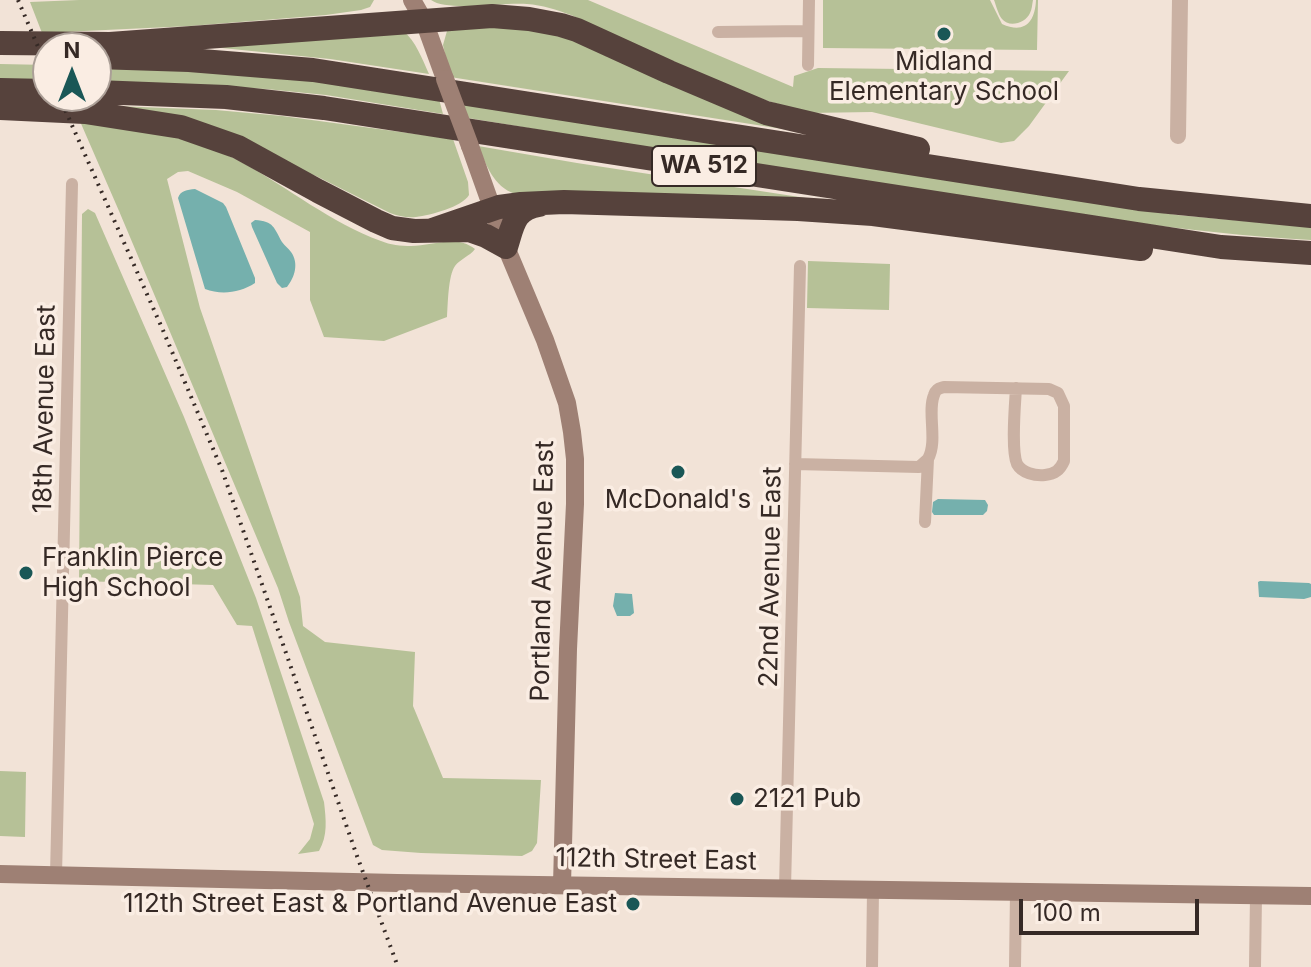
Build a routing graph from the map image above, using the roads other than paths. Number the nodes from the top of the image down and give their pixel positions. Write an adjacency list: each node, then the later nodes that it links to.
1 (394, 0): 5 (highway)
2 (809, 0): 6 (street)
3 (1180, 0): 17 (street)
4 (418, 10): 5 (highway); 19 (highway); 21 (main road, Portland Avenue East, bridge)
5 (349, 26): 8 (highway)
6 (808, 31): 7 (street); 12 (street)
7 (718, 32)
8 (0, 43)
9 (0, 55): 10 (highway)
10 (32, 56)
11 (112, 58): 19 (highway, WA 512)
12 (808, 65)
13 (0, 90): 14 (highway)
14 (32, 91)
15 (112, 93): 25 (highway, WA 512)
16 (0, 108): 23 (highway)
17 (1178, 136)
18 (72, 184): 32 (street, 18th Avenue East)
19 (1139, 199): 22 (highway, WA 512)
20 (564, 202): 21 (highway); 24 (highway); 25 (highway)
21 (493, 209): 23 (highway); 24 (main road, Portland Avenue East)
22 (1311, 216)
23 (432, 230): 24 (highway)
24 (506, 247): 33 (main road, Portland Avenue East)
25 (1311, 254)
26 (800, 266): 29 (street, 22nd Avenue East)
27 (1016, 388): 27 (street); 28 (street)
28 (928, 459): 29 (street); 30 (street)
29 (795, 464): 34 (street, 22nd Avenue East)
30 (925, 522)
31 (0, 874): 32 (main road, 112th Street East)
32 (56, 875): 33 (main road, 112th Street East)
33 (562, 885): 34 (main road, 112th Street East)
34 (785, 888): 35 (main road, 112th Street East)
35 (873, 890): 36 (main road, 112th Street East); 39 (street)
36 (1016, 892): 37 (main road, 112th Street East); 40 (street)
37 (1256, 896): 38 (main road, 112th Street East); 41 (street)
38 (1311, 896)
39 (872, 967)
40 (1015, 967)
41 (1255, 967)

